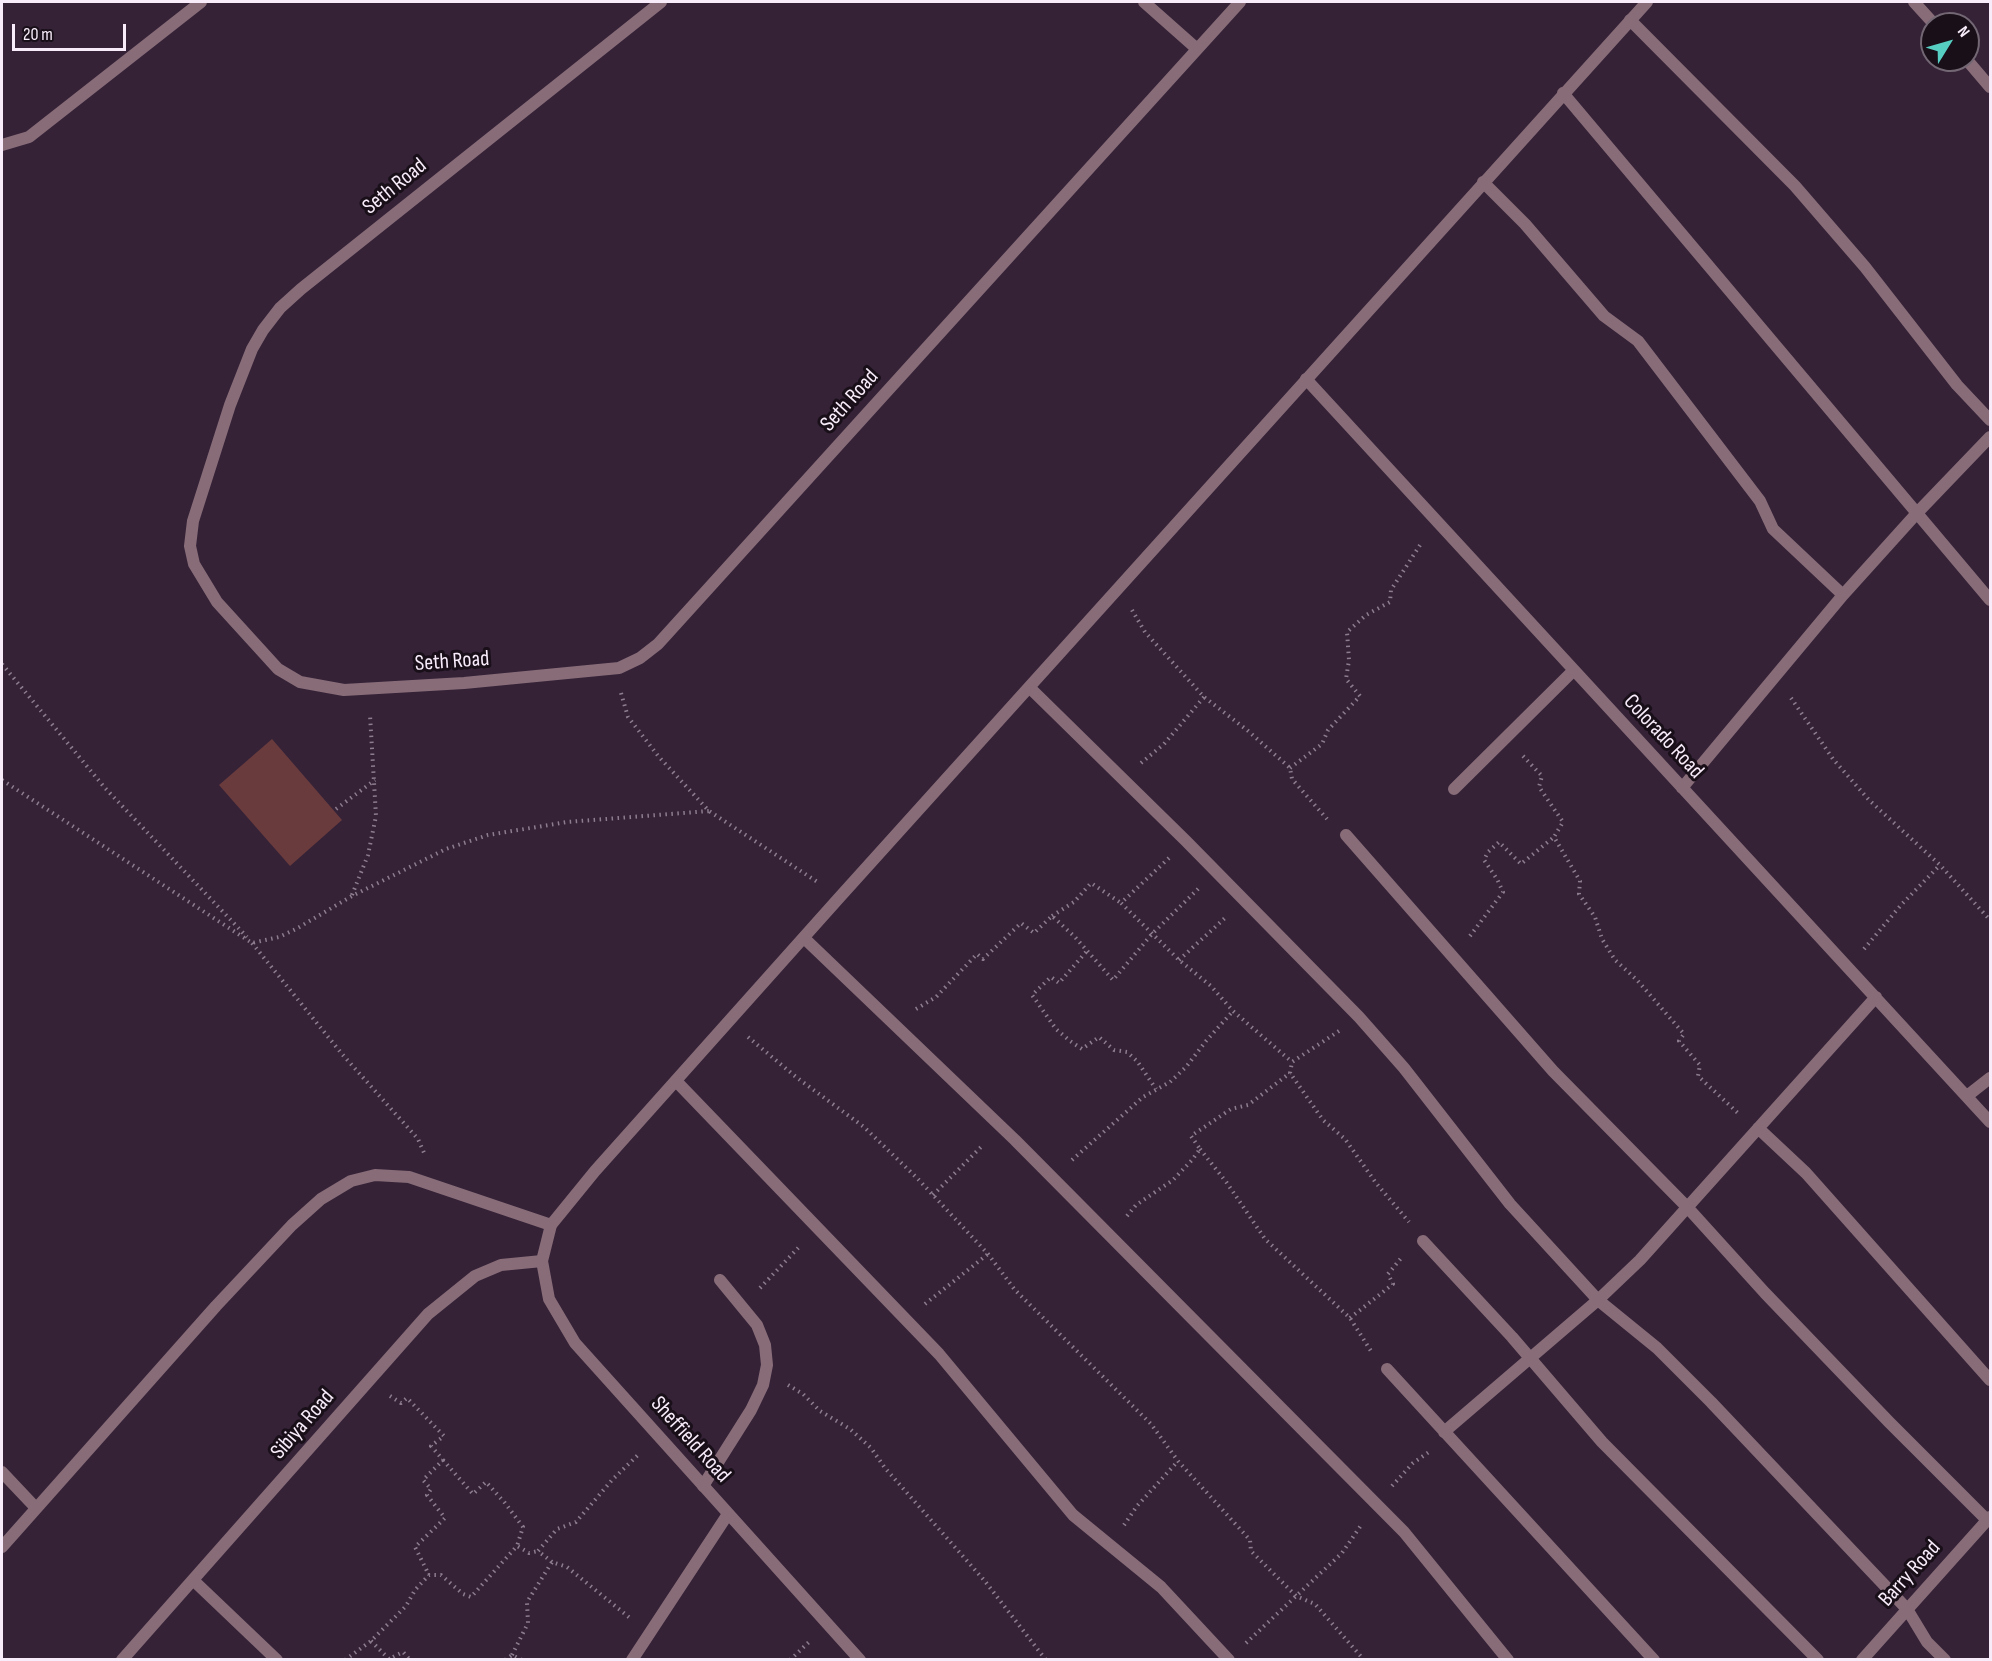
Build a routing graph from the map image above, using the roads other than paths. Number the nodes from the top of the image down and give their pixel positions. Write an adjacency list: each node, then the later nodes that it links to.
1 (201, 2): 11 (street)
2 (661, 2): 7 (street, Seth Road)
3 (1144, 2): 7 (street)
4 (1240, 2): 7 (street, Seth Road)
5 (1647, 2): 6 (street)
6 (1630, 20): 10 (street); 14 (street)
7 (1197, 49)
8 (1977, 72): 9 (street)
9 (1990, 87)
10 (1563, 93): 12 (street); 16 (street)
11 (2, 146)
12 (1483, 182): 13 (street); 17 (street)
13 (1306, 379): 19 (street, Colorado Road); 20 (street)
14 (1990, 420)
15 (1990, 437): 16 (street)
16 (1917, 513): 17 (street); 18 (street)
17 (1843, 595): 21 (street)
18 (1990, 600)
19 (1573, 671): 21 (street, Colorado Road); 22 (street)
20 (1030, 688): 24 (street); 36 (street)
21 (1682, 788): 25 (street, Colorado Road)
22 (1454, 789)
23 (1346, 835): 31 (street)
24 (804, 938): 27 (street); 54 (street)
25 (1876, 997): 28 (street, Colorado Road); 30 (street)
26 (1990, 1078): 28 (street)
27 (676, 1081): 32 (street); 53 (street)
28 (1967, 1096): 29 (street, Colorado Road)
29 (1990, 1122)
30 (1758, 1128): 31 (street); 39 (street)
31 (1688, 1208): 36 (street); 45 (street)
32 (551, 1225): 34 (street, Sheffield Road); 43 (street)
33 (1422, 1241): 37 (street)
34 (542, 1261): 42 (street, Sheffield Road); 47 (street, Sibiya Road)
35 (720, 1280): 42 (street)
36 (1598, 1300): 37 (street); 48 (street)
37 (1530, 1359): 40 (street); 56 (street)
38 (1388, 1369): 40 (street)
39 (1990, 1380)
40 (1444, 1432): 55 (street)
41 (2, 1472): 43 (street)
42 (703, 1486): 44 (street, Sheffield Road)
43 (35, 1507): 46 (street)
44 (728, 1514): 51 (street); 52 (street, Sheffield Road)
45 (1989, 1519): 48 (street, Barry Road)
46 (2, 1547)
47 (193, 1580): 49 (street, Sibiya Road); 50 (street)
48 (1907, 1609): 57 (street, Barry Road); 58 (street)
49 (122, 1659)
50 (277, 1659)
51 (632, 1659)
52 (860, 1659)
53 (1229, 1659)
54 (1508, 1659)
55 (1654, 1659)
56 (1818, 1659)
57 (1862, 1659)
58 (1945, 1659)

